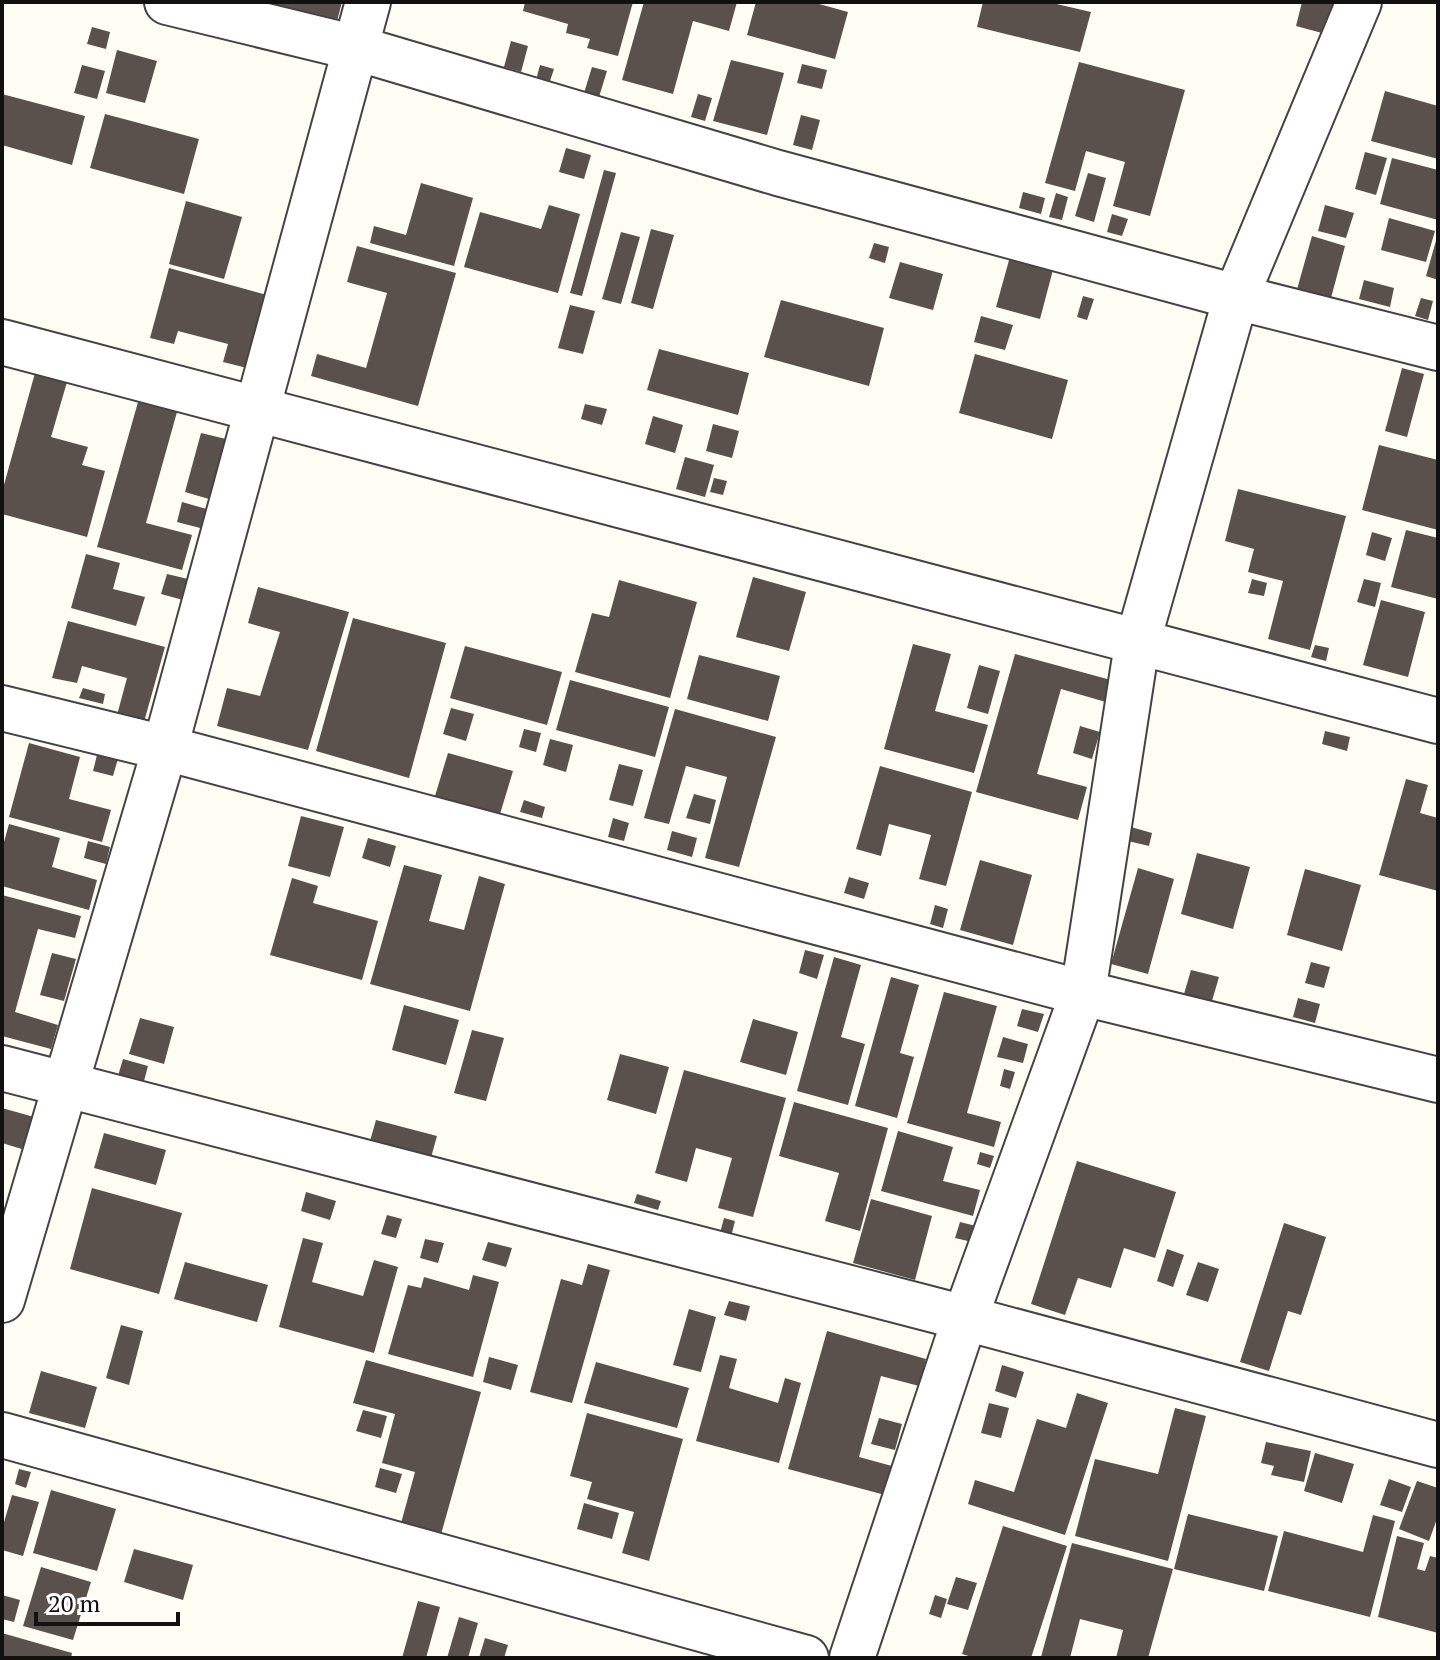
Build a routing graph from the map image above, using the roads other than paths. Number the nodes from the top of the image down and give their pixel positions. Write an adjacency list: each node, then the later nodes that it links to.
1 (167, 2): 4 (street)
2 (368, 2): 4 (street)
3 (1359, 2): 5 (street)
4 (356, 48): 5 (street); 8 (street)
5 (1236, 297): 7 (street); 9 (street)
6 (2, 342): 8 (street)
7 (1438, 348)
8 (256, 409): 9 (street); 12 (street)
9 (1137, 644): 11 (street); 13 (street)
10 (2, 708): 12 (street)
11 (1438, 721)
12 (165, 748): 13 (street); 16 (street)
13 (1083, 993): 15 (street); 18 (street)
14 (2, 1068): 16 (street)
15 (1438, 1080)
16 (66, 1085): 17 (street); 18 (street)
17 (2, 1300)
18 (965, 1318): 20 (street); 22 (street)
19 (2, 1435): 21 (street)
20 (1438, 1445)
21 (806, 1658)
22 (852, 1658)

